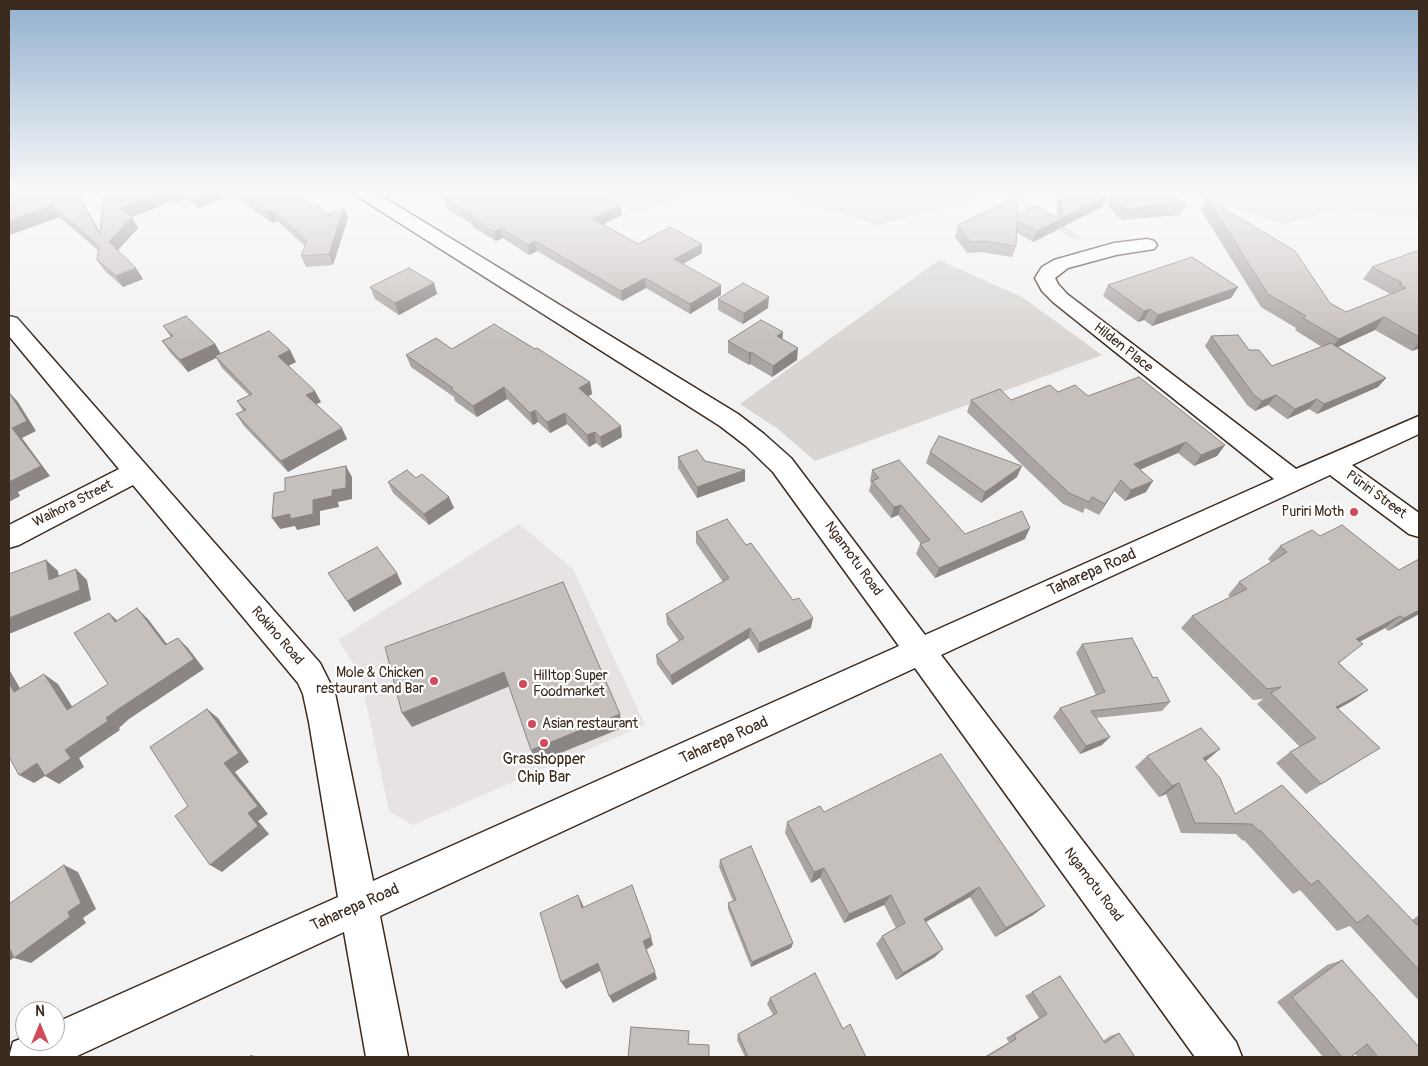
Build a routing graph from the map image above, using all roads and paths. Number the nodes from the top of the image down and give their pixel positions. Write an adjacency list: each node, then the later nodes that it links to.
1 (443, 242): 10 (street, Ngamotu Road)
2 (1147, 246): 7 (street, Hilden Place)
3 (9, 323): 6 (street, Rokino Road)
4 (1419, 424): 5 (street, Taharepa Road)
5 (1332, 464): 7 (street, Taharepa Road); 8 (street, Pūriri Street)
6 (137, 471): 9 (street, Waihora Street); 11 (street, Rokino Road)
7 (1294, 481): 10 (street, Taharepa Road)
8 (1419, 527)
9 (9, 537)
10 (920, 651): 11 (street, Taharepa Road); 14 (street, Ngamotu Road)
11 (360, 906): 12 (street, Taharepa Road); 13 (street, Rokino Road)
12 (28, 1057)
13 (387, 1057)
14 (1221, 1057)

